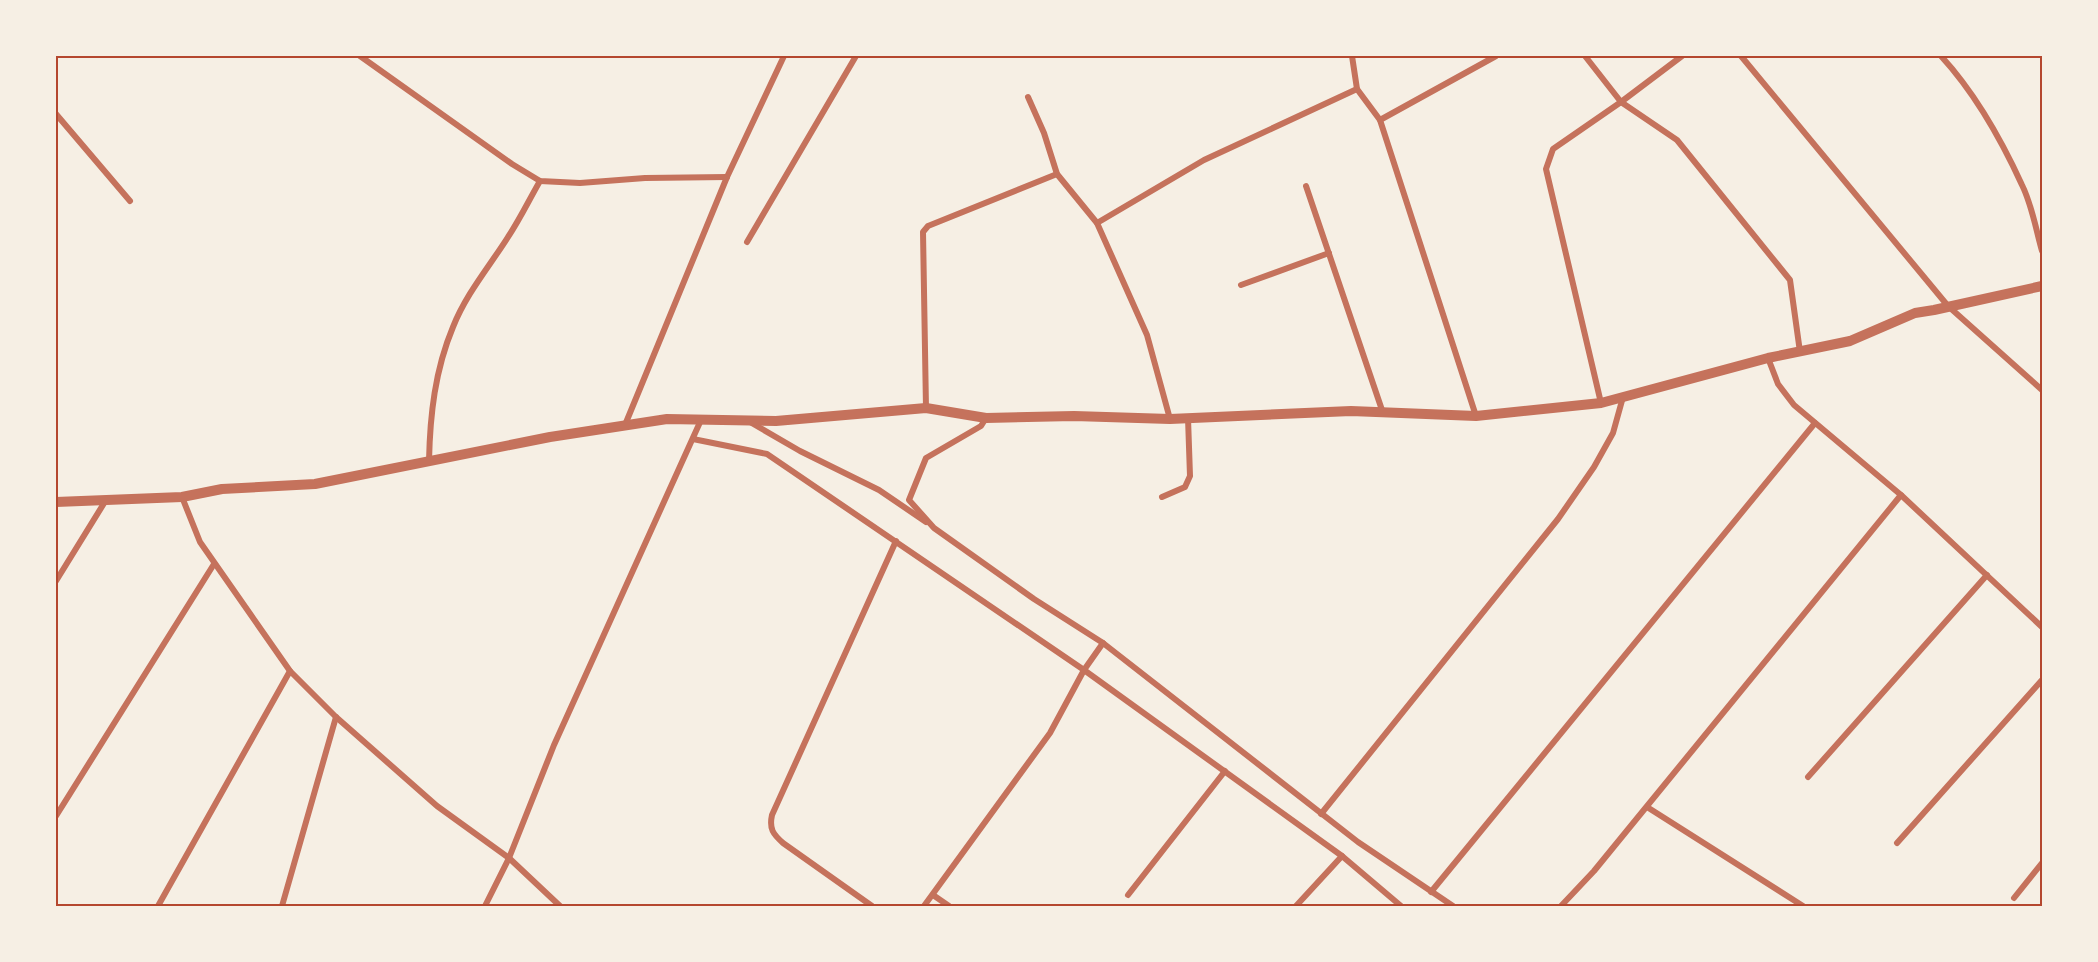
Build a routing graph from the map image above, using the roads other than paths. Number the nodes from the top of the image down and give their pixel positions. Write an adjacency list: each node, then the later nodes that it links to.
1 (360, 56): 17 (street)
2 (784, 56): 16 (street)
3 (856, 56): 21 (street)
4 (1352, 56): 10 (street)
5 (1496, 56): 14 (street)
6 (1585, 56): 12 (street)
7 (1682, 56): 12 (street)
8 (1741, 56): 26 (street)
9 (1941, 56): 22 (street)
10 (1357, 88): 14 (street); 20 (street)
11 (1028, 97): 15 (street)
12 (1621, 102): 27 (street); 31 (street)
13 (56, 114): 19 (street)
14 (1380, 120): 34 (street)
15 (1057, 174): 20 (street); 32 (street)
16 (727, 177): 17 (street); 41 (street)
17 (540, 181): 43 (street)
18 (1306, 186): 23 (street)
19 (130, 201)
20 (1097, 223): 37 (street)
21 (747, 242)
22 (2043, 251)
23 (1329, 254): 24 (street); 33 (street)
24 (1242, 285)
25 (2043, 286): 26 (street)
26 (1948, 306): 27 (street); 29 (street)
27 (1800, 352): 28 (street)
28 (1768, 358): 30 (street); 40 (street)
29 (2043, 390)
30 (1623, 397): 31 (street); 63 (street)
31 (1601, 403): 34 (street)
32 (926, 408): 35 (street); 39 (street)
33 (1383, 412): 34 (street); 36 (street)
34 (1476, 416)
35 (986, 418): 37 (street); 49 (street)
36 (1188, 418): 37 (street); 46 (street)
37 (1170, 419)
38 (701, 420): 39 (street); 41 (street); 42 (street)
39 (748, 420): 49 (street)
40 (1815, 423): 44 (street); 69 (street)
41 (625, 426): 43 (street)
42 (693, 439): 50 (street); 67 (street)
43 (429, 462): 45 (street)
44 (1901, 495): 52 (street); 62 (street)
45 (182, 497): 47 (street); 51 (street)
46 (1162, 497)
47 (106, 500): 48 (street); 53 (street)
48 (56, 502)
49 (934, 528): 55 (street)
50 (896, 541): 56 (street); 77 (street)
51 (214, 564): 57 (street); 64 (street)
52 (1987, 575): 54 (street); 61 (street)
53 (56, 581)
54 (2043, 627)
55 (1102, 643): 56 (street); 63 (street)
56 (1084, 670): 60 (street); 70 (street)
57 (290, 671): 59 (street); 73 (street)
58 (2043, 680): 65 (street)
59 (336, 717): 67 (street); 74 (street)
60 (1225, 771): 66 (street); 71 (street)
61 (1808, 777)
62 (1647, 807): 83 (street); 84 (street)
63 (1321, 814): 69 (street)
64 (56, 816)
65 (1897, 843)
66 (1342, 856): 80 (street); 81 (street)
67 (508, 858): 75 (street); 76 (street)
68 (2043, 863): 72 (street)
69 (1431, 892): 82 (street)
70 (933, 895): 78 (street); 79 (street)
71 (1128, 895)
72 (2014, 898)
73 (158, 906)
74 (282, 906)
75 (485, 906)
76 (560, 906)
77 (872, 906)
78 (924, 906)
79 (949, 906)
80 (1296, 906)
81 (1401, 906)
82 (1453, 906)
83 (1561, 906)
84 (1803, 906)

